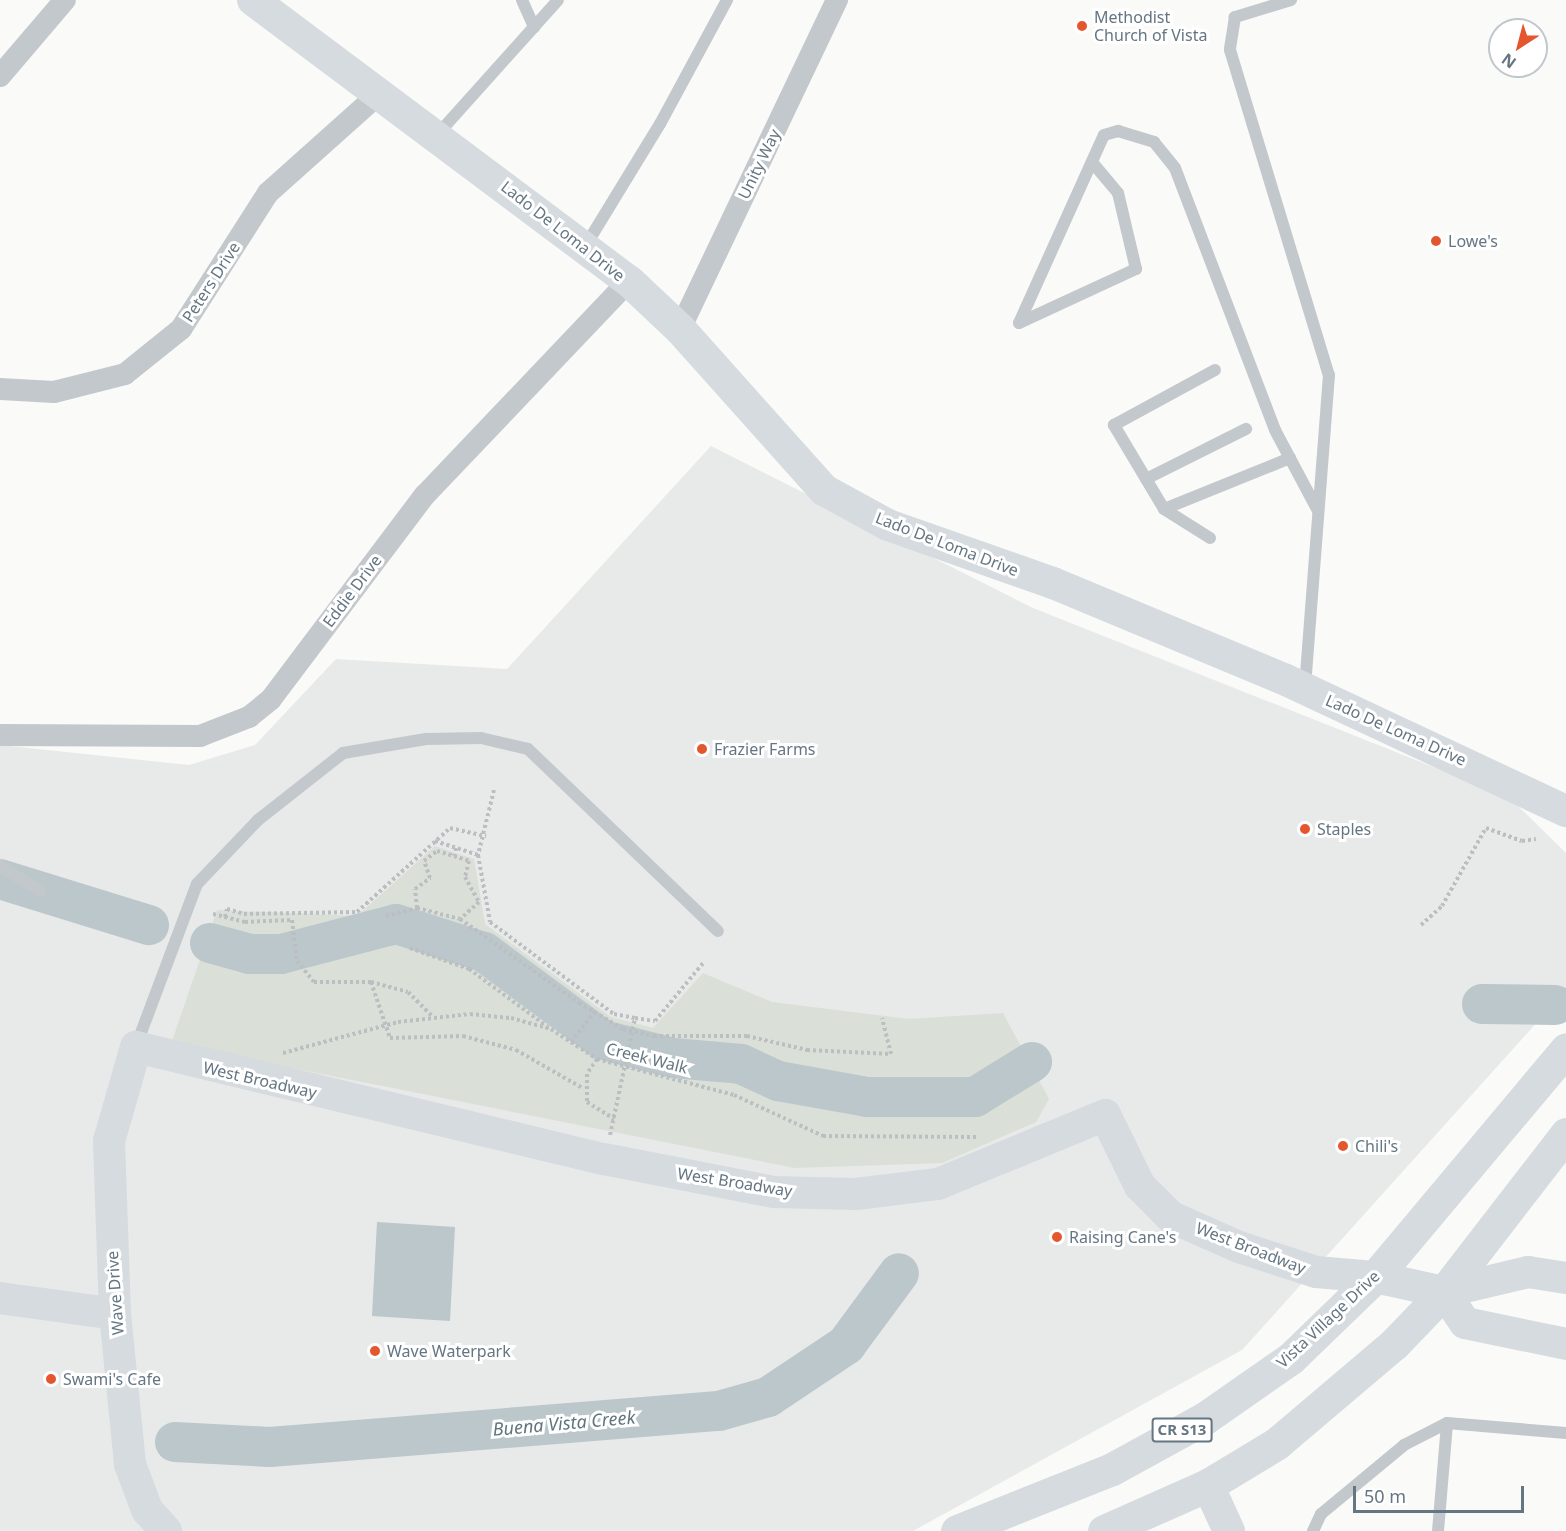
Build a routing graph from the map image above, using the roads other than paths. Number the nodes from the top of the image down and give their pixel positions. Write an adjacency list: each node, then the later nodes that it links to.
1 (65, 0): 9 (street)
2 (253, 0): 10 (street, Lado De Loma Drive)
3 (522, 0): 8 (lane)
4 (558, 0): 8 (lane)
5 (726, 0): 13 (lane)
6 (837, 0): 15 (street, Unity Way)
7 (1291, 0): 22 (lane)
8 (534, 27): 11 (lane)
9 (0, 75)
10 (380, 93): 11 (street, Lado De Loma Drive); 17 (street, Peters Drive)
11 (437, 135): 13 (street, Lado De Loma Drive)
12 (1092, 162): 12 (lane); 19 (lane)
13 (586, 245): 14 (street, Lado De Loma Drive)
14 (629, 281): 15 (street, Lado De Loma Drive); 25 (street, Eddie Drive)
15 (680, 329): 24 (street, Lado De Loma Drive)
16 (1215, 370): 20 (lane)
17 (0, 388)
18 (1246, 429): 20 (lane)
19 (1290, 458): 21 (lane); 22 (lane)
20 (1146, 479): 21 (lane)
21 (1164, 509): 23 (lane)
22 (1318, 512): 24 (lane)
23 (1210, 538)
24 (1304, 689): 26 (street, Lado De Loma Drive)
25 (0, 735)
26 (1566, 811)
27 (0, 866): 28 (lane)
28 (40, 891)
29 (718, 931): 30 (lane)
30 (136, 1047): 33 (street, West Broadway); 37 (street, Wave Drive)
31 (1566, 1049): 33 (main road, Vista Village Drive / CR S13)
32 (1566, 1134): 35 (main road)
33 (1375, 1277): 35 (street); 43 (main road, Vista Village Drive / CR S13)
34 (1566, 1278): 35 (street)
35 (1444, 1292): 38 (street); 41 (main road)
36 (0, 1299): 37 (street)
37 (115, 1314): 42 (street, Wave Drive)
38 (1566, 1344)
39 (1447, 1423): 40 (lane); 46 (lane); 47 (lane)
40 (1566, 1433)
41 (1208, 1485): 44 (main road); 45 (street)
42 (166, 1531)
43 (957, 1531)
44 (1104, 1531)
45 (1229, 1531)
46 (1313, 1531)
47 (1437, 1531)

